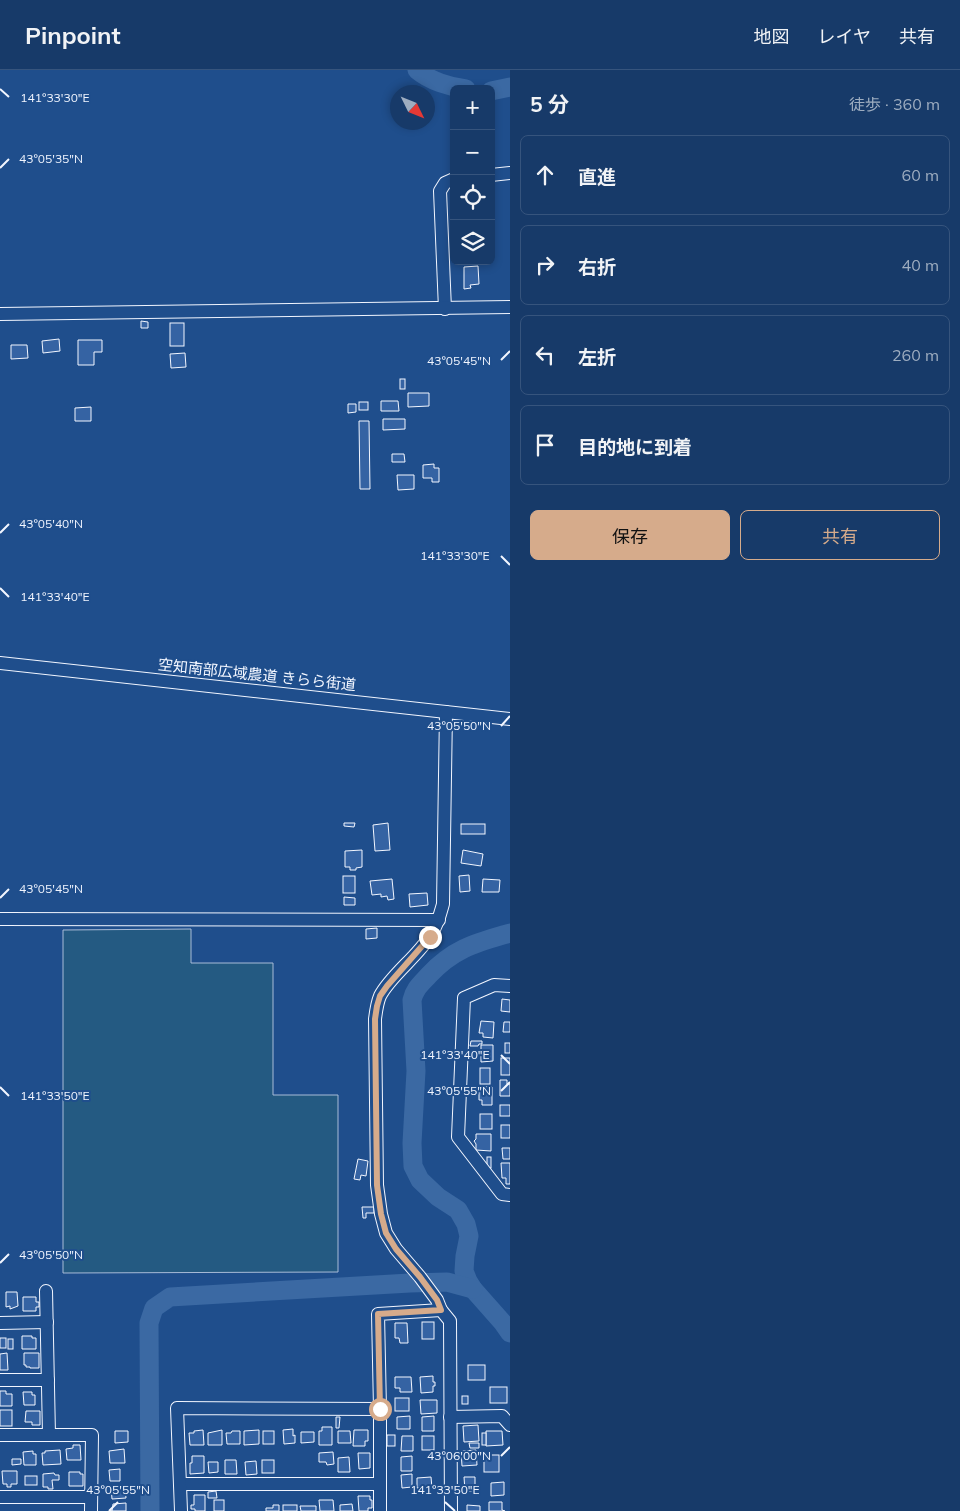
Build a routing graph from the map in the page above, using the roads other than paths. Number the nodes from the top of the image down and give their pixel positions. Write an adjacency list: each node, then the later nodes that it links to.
1 (510, 173): 2 (street)
2 (495, 175)
3 (450, 181): 5 (street)
4 (510, 308): 5 (street)
5 (445, 309): 6 (street)
6 (0, 314)
7 (0, 663): 8 (street, 空知南部広域農道 きらら街道)
8 (446, 712): 9 (street, 空知南部広域農道 きらら街道); 11 (street)
9 (510, 719)
10 (0, 919): 11 (street)
11 (439, 920): 15 (street)
12 (510, 986): 13 (street)
13 (510, 1195)
14 (46, 1291): 16 (street)
15 (441, 1310): 20 (street); 21 (street)
16 (46, 1322): 17 (street); 19 (street)
17 (0, 1323)
18 (0, 1380): 19 (street)
19 (48, 1380): 24 (street)
20 (380, 1409): 25 (street); 26 (street)
21 (450, 1417): 22 (street); 32 (street)
22 (510, 1425)
23 (0, 1435): 24 (street)
24 (49, 1435): 28 (street)
25 (180, 1484): 26 (street); 30 (street)
26 (380, 1484): 31 (street)
27 (0, 1497): 28 (street)
28 (91, 1497): 29 (street)
29 (91, 1511)
30 (181, 1511)
31 (380, 1511)
32 (451, 1511)

